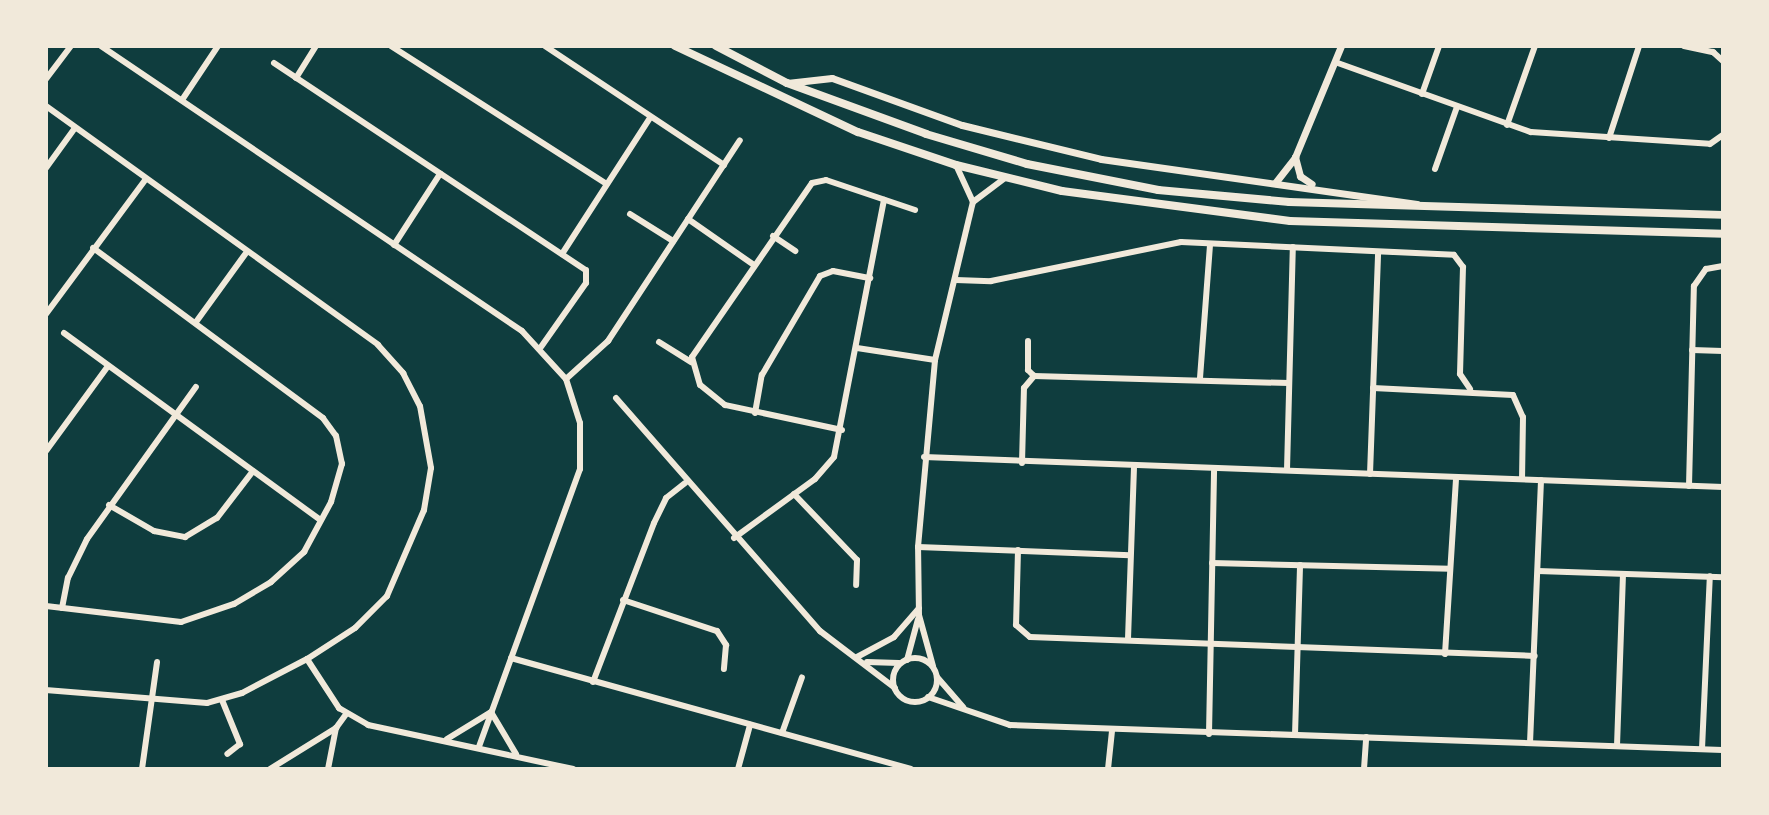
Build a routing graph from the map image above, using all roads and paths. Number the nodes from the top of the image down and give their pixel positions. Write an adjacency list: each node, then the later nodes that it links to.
1 (71, 46): 18 (street)
2 (101, 46): 21 (street)
3 (218, 46): 21 (street)
4 (316, 46): 17 (street)
5 (545, 46): 24 (street)
6 (675, 46): 32 (main road)
7 (716, 46): 19 (main road)
8 (1341, 46): 15 (street)
9 (1439, 46): 20 (street)
10 (1535, 46): 25 (street)
11 (1639, 46): 28 (street)
12 (1684, 46): 14 (street)
13 (396, 47): 39 (street)
14 (1723, 61)
15 (1335, 62): 20 (street); 30 (street)
16 (274, 63): 17 (street)
17 (296, 78): 35 (street)
18 (46, 79)
19 (787, 83): 38 (street); 43 (main road)
20 (1422, 94): 23 (street)
21 (182, 100): 52 (street)
22 (46, 106): 26 (street)
23 (1457, 107): 25 (street); 34 (street)
24 (650, 118): 31 (street); 39 (street)
25 (1507, 125): 28 (street)
26 (75, 128): 33 (street); 37 (street)
27 (1723, 135): 28 (street)
28 (1609, 138)
29 (740, 140): 31 (street)
30 (1295, 157): 38 (street); 40 (street)
31 (724, 165): 47 (street)
32 (956, 165): 36 (main road); 42 (street)
33 (46, 168)
34 (1435, 169)
35 (440, 174): 52 (street); 58 (street)
36 (1004, 179): 42 (street); 48 (main road)
37 (145, 180): 54 (street); 57 (street)
38 (1275, 183): 40 (street)
39 (607, 184): 58 (street)
40 (1316, 186): 43 (street)
41 (884, 200): 44 (street); 49 (street); 61 (street)
42 (973, 202): 62 (street)
43 (1423, 205): 46 (main road)
44 (915, 210)
45 (630, 214): 50 (street)
46 (1721, 214)
47 (688, 219): 50 (street); 59 (street)
48 (1723, 234)
49 (773, 236): 55 (street); 59 (street)
50 (673, 241): 77 (street)
51 (1210, 244): 53 (street); 62 (street); 76 (street)
52 (394, 245): 68 (street)
53 (1293, 247): 56 (street); 78 (street)
54 (93, 248): 63 (street); 64 (street)
55 (795, 251)
56 (1378, 252): 80 (street); 81 (street)
57 (246, 253): 64 (street); 125 (street)
58 (562, 254): 68 (street)
59 (754, 265): 73 (street)
60 (1723, 266): 70 (street)
61 (870, 278): 69 (street); 83 (street)
62 (956, 280): 72 (street)
63 (46, 314)
64 (196, 322): 102 (street)
65 (64, 333): 74 (street)
66 (1028, 341): 75 (street)
67 (659, 342): 73 (street)
68 (541, 347): 77 (street)
69 (857, 348): 72 (street); 85 (street)
70 (1692, 350): 71 (street); 98 (street)
71 (1723, 351)
72 (935, 360): 87 (street)
73 (691, 362): 83 (street)
74 (108, 366): 84 (street); 86 (street)
75 (1034, 376): 76 (street); 88 (street)
76 (1200, 378): 78 (street)
77 (566, 379): 124 (street)
78 (1289, 383): 91 (street)
79 (196, 387): 84 (street)
80 (1373, 388): 81 (street); 93 (street)
81 (1470, 389): 95 (street)
82 (616, 398): 97 (street)
83 (755, 413): 85 (street)
84 (175, 414): 92 (street); 101 (street)
85 (842, 430): 100 (street)
86 (46, 451)
87 (924, 457): 88 (street); 104 (street)
88 (1022, 463): 89 (street)
89 (1134, 465): 90 (street); 106 (street)
90 (1214, 468): 91 (street); 107 (street)
91 (1287, 470): 93 (street)
92 (253, 471): 101 (street); 102 (street)
93 (1370, 474): 94 (street)
94 (1456, 477): 95 (street); 109 (street)
95 (1522, 479): 96 (street)
96 (1541, 480): 98 (street); 110 (street)
97 (685, 483): 103 (street); 115 (street)
98 (1689, 486): 99 (street)
99 (1723, 487)
100 (794, 494): 103 (street); 114 (street)
101 (109, 505): 117 (street)
102 (320, 520): 117 (street)
103 (734, 538): 126 (street)
104 (918, 547): 105 (street); 118 (street)
105 (1018, 550): 106 (street); 119 (street)
106 (1130, 555): 119 (street)
107 (1212, 563): 108 (street); 120 (street)
108 (1300, 565): 109 (street); 121 (street)
109 (1450, 569): 122 (street)
110 (1538, 571): 111 (street); 123 (street)
111 (1623, 574): 112 (street); 152 (street)
112 (1710, 576): 113 (street); 153 (street)
113 (1723, 577)
114 (856, 585)
115 (623, 600): 130 (street); 133 (street)
116 (46, 606): 117 (street)
117 (62, 608)
118 (919, 612): 126 (street); 127 (street); 129 (street)
119 (1128, 639): 120 (street)
120 (1209, 642): 121 (street); 146 (street)
121 (1299, 644): 122 (street); 147 (street)
122 (1445, 654): 123 (street)
123 (1535, 656): 150 (street)
124 (511, 658): 133 (street); 139 (street)
125 (307, 659): 137 (street); 141 (street)
126 (860, 659): 127 (street); 134 (street)
127 (904, 661): 129 (street); 134 (street)
128 (157, 662): 138 (street)
129 (933, 666): 132 (street)
130 (724, 669)
131 (802, 677): 145 (street)
132 (937, 677): 136 (street); 140 (street)
133 (593, 682): 142 (street)
134 (895, 688): 136 (street)
135 (46, 690): 138 (street)
136 (928, 697): 140 (street)
137 (222, 700): 138 (street); 155 (street)
138 (151, 702): 157 (street)
139 (491, 712): 149 (street); 151 (street); 156 (street)
140 (968, 712): 144 (street)
141 (346, 714): 143 (street); 149 (street)
142 (750, 725): 145 (street); 161 (street)
143 (336, 728): 158 (street); 159 (street)
144 (1112, 730): 146 (street); 163 (street)
145 (782, 733): 162 (street)
146 (1209, 734): 147 (street)
147 (1295, 735): 148 (street)
148 (1366, 737): 150 (street); 164 (street)
149 (446, 740): 151 (street)
150 (1530, 743): 152 (street)
151 (479, 746): 156 (street)
152 (1617, 746): 153 (street)
153 (1702, 749): 154 (street)
154 (1723, 750)
155 (227, 754)
156 (516, 754): 160 (street)
157 (142, 769)
158 (270, 769)
159 (328, 769)
160 (573, 769)
161 (738, 769)
162 (911, 769)
163 (1108, 769)
164 (1364, 769)

